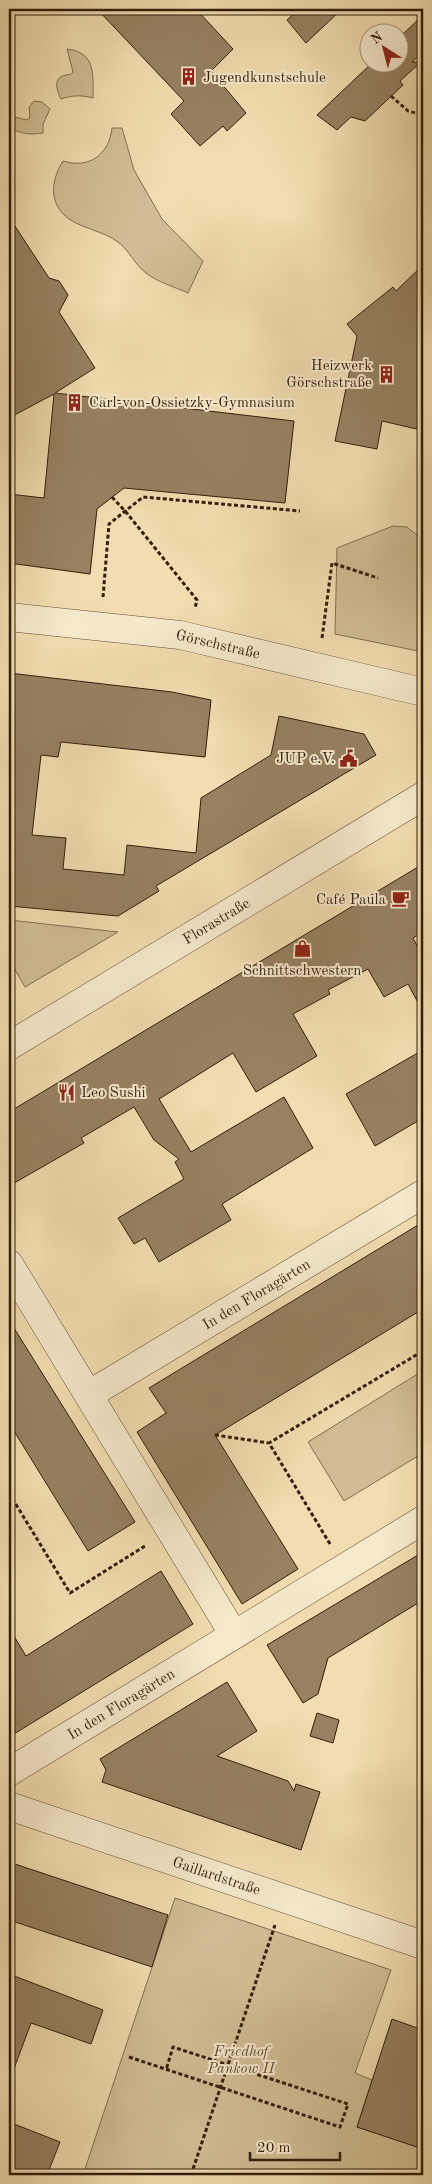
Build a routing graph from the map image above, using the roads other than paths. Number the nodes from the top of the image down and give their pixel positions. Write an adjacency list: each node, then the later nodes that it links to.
1 (9, 617): 2 (street, Görschstraße)
2 (423, 692)
3 (423, 796): 4 (street, Florastraße)
4 (9, 1046)
5 (423, 1194): 7 (street, In den Floragärten)
6 (9, 1264): 7 (street)
7 (90, 1394): 9 (street)
8 (423, 1520): 9 (street, In den Floragärten)
9 (234, 1635): 10 (street, In den Floragärten)
10 (9, 1772)
11 (9, 1806): 12 (street, Gaillardstraße)
12 (423, 1945)

